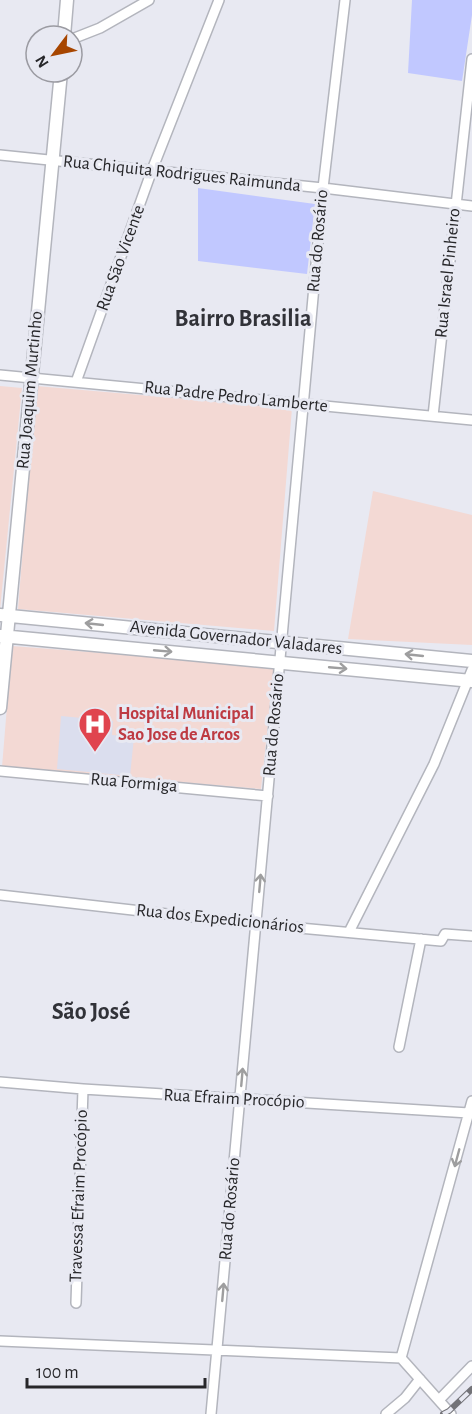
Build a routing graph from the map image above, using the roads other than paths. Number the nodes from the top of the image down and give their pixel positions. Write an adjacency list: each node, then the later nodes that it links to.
1 (67, 0): 5 (street)
2 (149, 0): 6 (street)
3 (219, 0): 11 (street, Rua São Vicente)
4 (345, 0): 12 (street, Rua do Rosário)
5 (65, 24)
6 (84, 34)
7 (472, 59): 13 (street, Rua Israel Pinheiro)
8 (59, 84): 10 (street, Rua Joaquim Murtinho)
9 (0, 155): 10 (street, Rua Chiquita Rodrigues Raimunda)
10 (52, 160): 11 (street, Rua Chiquita Rodrigues Raimunda); 16 (street, Rua Joaquim Murtinho)
11 (152, 170): 12 (street, Rua Chiquita Rodrigues Raimunda); 17 (street, Rua São Vicente)
12 (323, 188): 13 (street, Rua Chiquita Rodrigues Raimunda); 18 (street, Rua do Rosário)
13 (455, 204): 14 (street, Rua Chiquita Rodrigues Raimunda); 19 (street, Rua Israel Pinheiro)
14 (472, 206)
15 (0, 375): 16 (street, Rua Padre Pedro Lamberte)
16 (31, 378): 17 (street, Rua Padre Pedro Lamberte); 21 (street, Rua Joaquim Murtinho)
17 (76, 382): 18 (street, Rua Padre Pedro Lamberte)
18 (303, 404): 19 (street, Rua Padre Pedro Lamberte); 23 (street, Rua do Rosário)
19 (433, 416): 20 (street, Rua Padre Pedro Lamberte)
20 (472, 420)
21 (4, 615): 22 (street, Rua Joaquim Murtinho); 23 (street, Avenida Governador Valadares, one-way to 21)
22 (3, 636): 25 (street, Avenida Governador Valadares, one-way to 25); 27 (street, Rua Joaquim Murtinho)
23 (282, 642): 24 (street, Avenida Governador Valadares, one-way to 23); 25 (street, Rua do Rosário)
24 (472, 661)
25 (280, 663): 26 (street, Avenida Governador Valadares, one-way to 26); 29 (street, Rua do Rosário)
26 (470, 677): 32 (street)
27 (0, 708)
28 (0, 771): 29 (street, Rua Formiga)
29 (268, 796): 31 (street, Rua do Rosário, one-way to 29)
30 (0, 895): 31 (street, Rua dos Expedicionários)
31 (256, 924): 32 (street, Rua dos Expedicionários); 38 (street, Rua do Rosário, one-way to 31)
32 (349, 932): 34 (street, Rua dos Expedicionários)
33 (472, 936): 34 (street, Rua dos Expedicionários)
34 (421, 939): 35 (street)
35 (399, 1047)
36 (0, 1082): 37 (street, Rua Efraim Procópio)
37 (83, 1089): 38 (street, Rua Efraim Procópio); 41 (street, Travessa Efraim Procópio)
38 (240, 1099): 40 (street, Rua Efraim Procópio); 43 (street, Rua do Rosário, one-way to 38)
39 (472, 1101): 40 (street)
40 (469, 1113): 44 (street, one-way to 44)
41 (76, 1303)
42 (0, 1341): 43 (street)
43 (217, 1350): 44 (street); 48 (street, Rua do Rosário)
44 (401, 1358): 46 (street)
45 (472, 1366): 47 (street)
46 (420, 1379): 47 (street); 49 (street)
47 (439, 1400): 50 (street)
48 (212, 1414)
49 (386, 1414)
50 (451, 1414)

